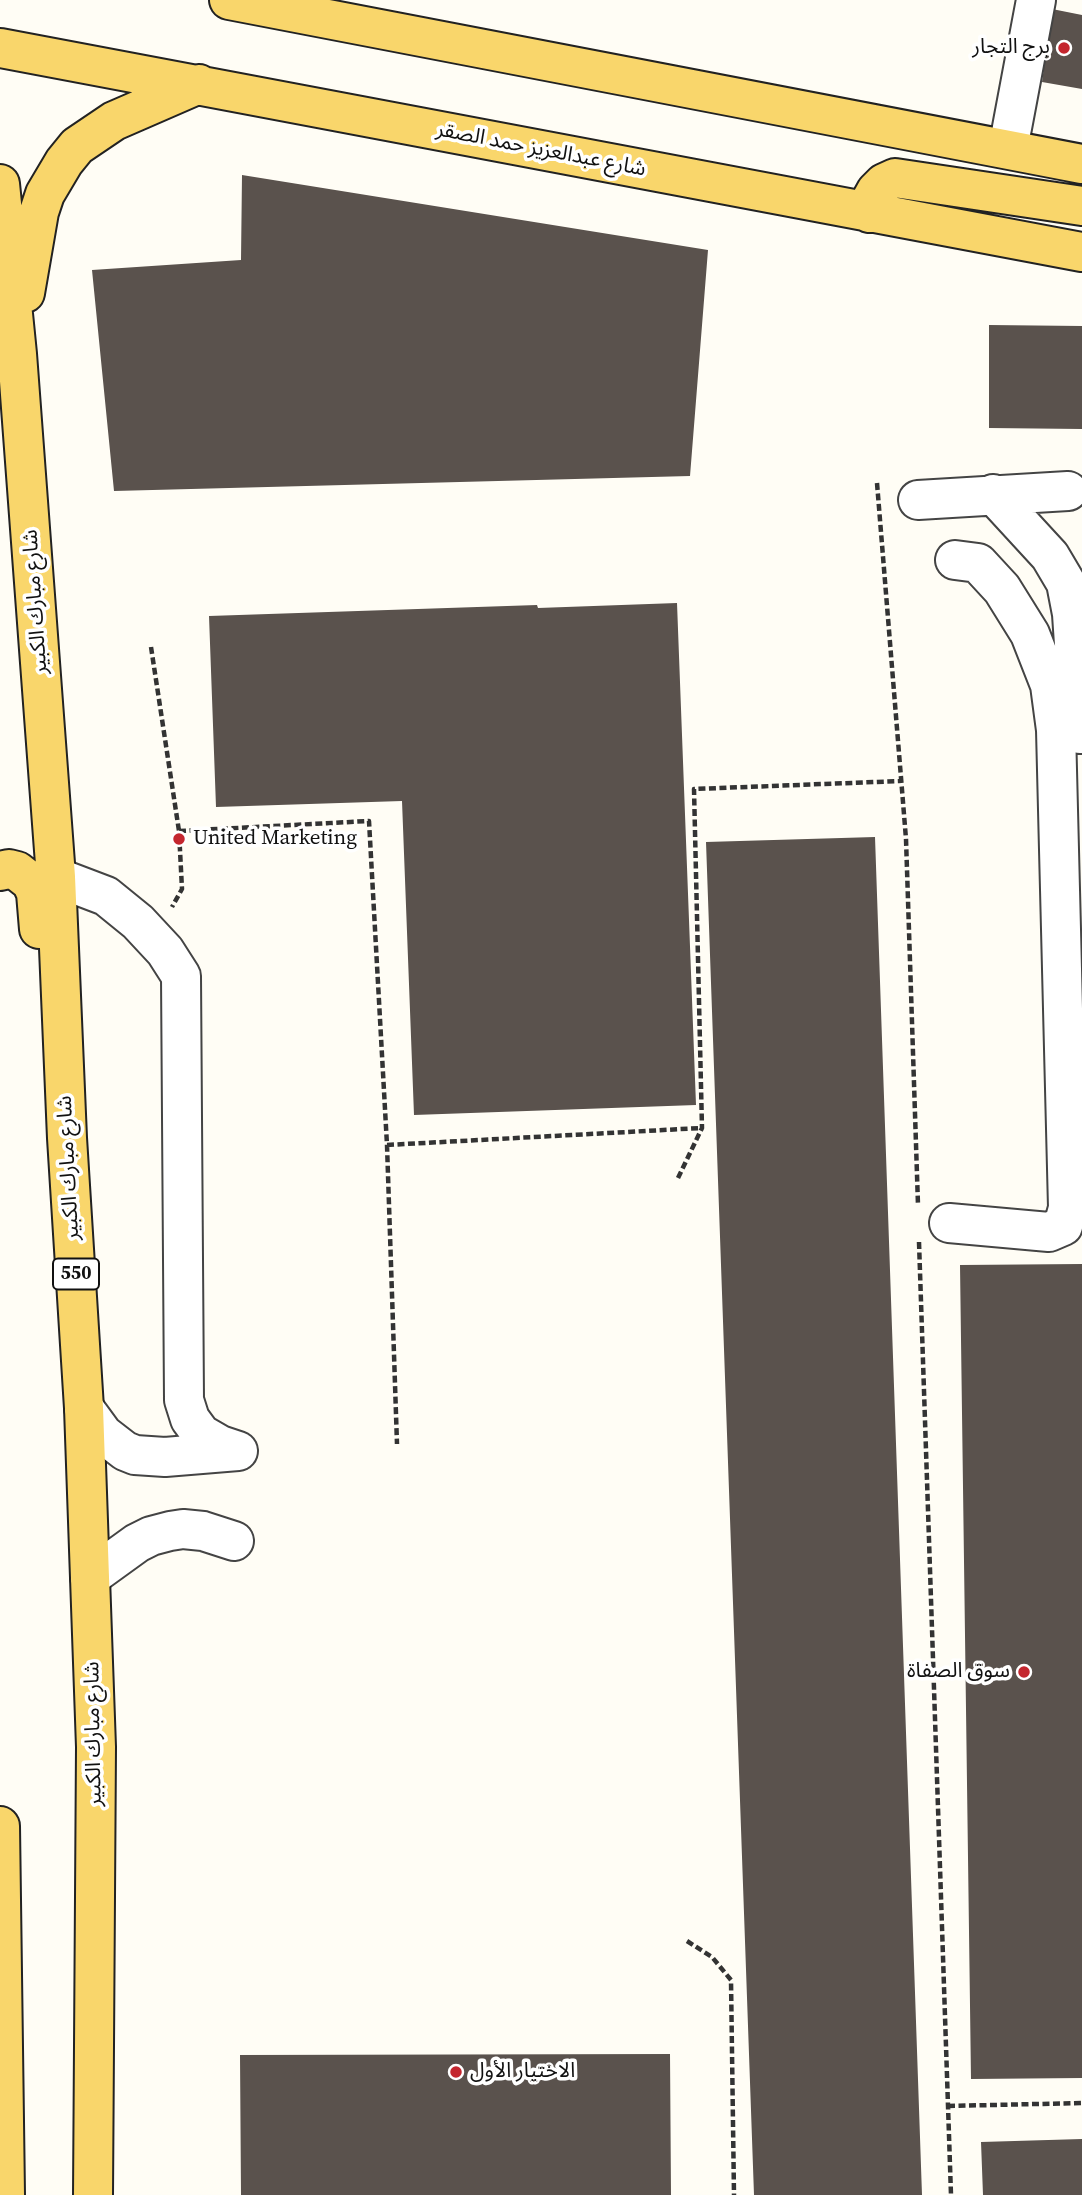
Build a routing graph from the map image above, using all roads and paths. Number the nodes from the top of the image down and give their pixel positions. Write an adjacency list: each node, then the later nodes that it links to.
1 (1036, 0): 5 (street)
2 (240, 2): 5 (main road)
3 (0, 48): 4 (main road, شارع عبدالعزيز حمد الصقر)
4 (199, 84): 9 (main road, شارع عبدالعزيز حمد الصقر); 11 (main road)
5 (1008, 149): 6 (main road)
6 (1082, 164)
7 (0, 184): 11 (main road, شارع مبارك الكبير / 550)
8 (1082, 206): 9 (main road)
9 (869, 213): 10 (main road, شارع عبدالعزيز حمد الصقر)
10 (1082, 252)
11 (17, 355): 22 (main road, شارع مبارك الكبير / 550)
12 (877, 483): 19 (path)
13 (1068, 491): 14 (street)
14 (993, 494): 15 (street); 18 (street)
15 (919, 500)
16 (955, 559): 28 (street)
17 (151, 646): 20 (path)
18 (1082, 771)
19 (901, 781): 24 (path); 28 (path)
20 (179, 831): 23 (path); 26 (path)
21 (0, 871): 25 (main road)
22 (56, 877): 23 (street); 25 (main road, شارع مبارك الكبير / 550)
23 (153, 938): 29 (street)
24 (702, 1128): 26 (path); 27 (path)
25 (67, 1138): 29 (main road, شارع مبارك الكبير / 550)
26 (387, 1145): 30 (path)
27 (678, 1178)
28 (928, 1225): 36 (path)
29 (84, 1408): 32 (main road, شارع مبارك الكبير / 550)
30 (397, 1444)
31 (233, 1527): 32 (street)
32 (90, 1562): 38 (main road, شارع مبارك الكبير / 550)
33 (0, 1826): 37 (main road)
34 (687, 1941): 39 (path)
35 (1082, 2103): 36 (path)
36 (948, 2106): 40 (path)
37 (5, 2195)
38 (93, 2195)
39 (734, 2195)
40 (951, 2195)

